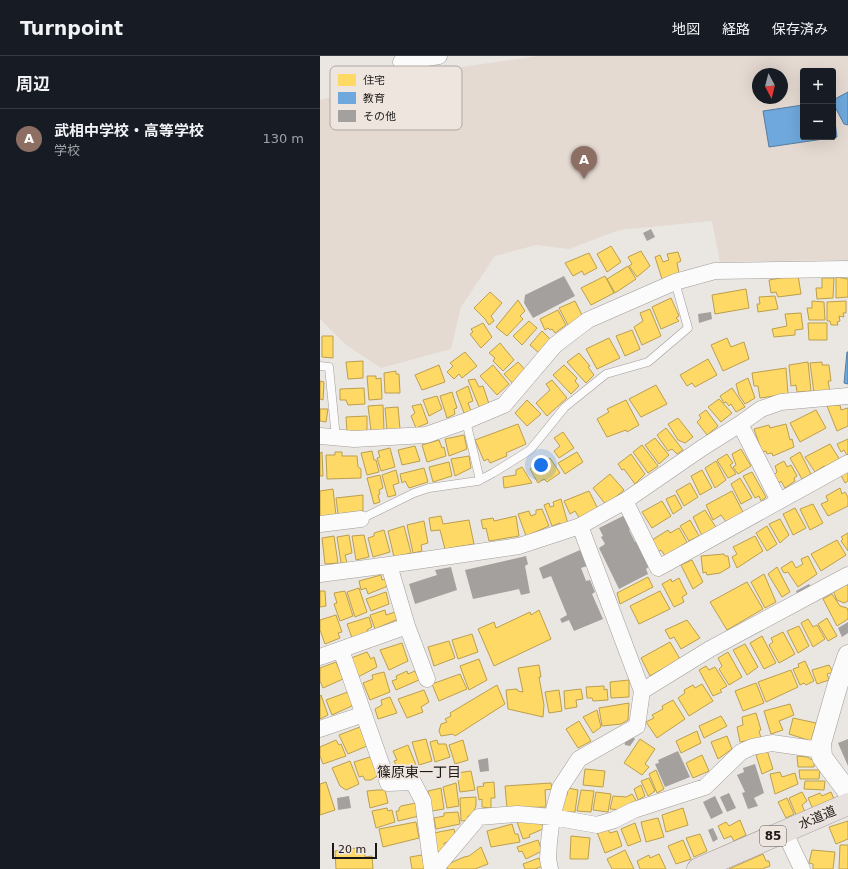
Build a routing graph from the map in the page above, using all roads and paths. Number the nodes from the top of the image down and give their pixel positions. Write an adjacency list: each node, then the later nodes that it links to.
1 (439, 56): 2 (street)
2 (401, 62)
3 (846, 269): 4 (street)
4 (675, 282): 7 (street); 11 (lane)
5 (320, 366): 9 (lane)
6 (848, 396): 8 (street)
7 (466, 420): 9 (street); 11 (lane)
8 (740, 424): 12 (street); 13 (street)
9 (328, 437)
10 (848, 463): 13 (street)
11 (480, 480): 14 (lane)
12 (625, 501): 13 (street); 16 (street)
13 (779, 501)
14 (361, 519): 15 (street)
15 (320, 524)
16 (580, 526): 17 (street); 25 (street)
17 (389, 565): 18 (street); 20 (street)
18 (320, 574)
19 (848, 575): 25 (street)
20 (407, 626): 21 (street); 24 (street)
21 (341, 650): 23 (street); 26 (street)
22 (848, 655): 28 (street)
23 (320, 657)
24 (427, 678)
25 (642, 691): 31 (street)
26 (364, 714): 27 (street); 34 (street)
27 (320, 729)
28 (821, 750): 29 (street); 31 (street)
29 (848, 792)
30 (848, 804): 32 (main road, 水道道 / 85)
31 (552, 817): 34 (street); 35 (street)
32 (784, 831): 33 (main road, 水道道 / 85); 36 (street)
33 (708, 867)
34 (434, 869)
35 (550, 869)
36 (802, 869)

